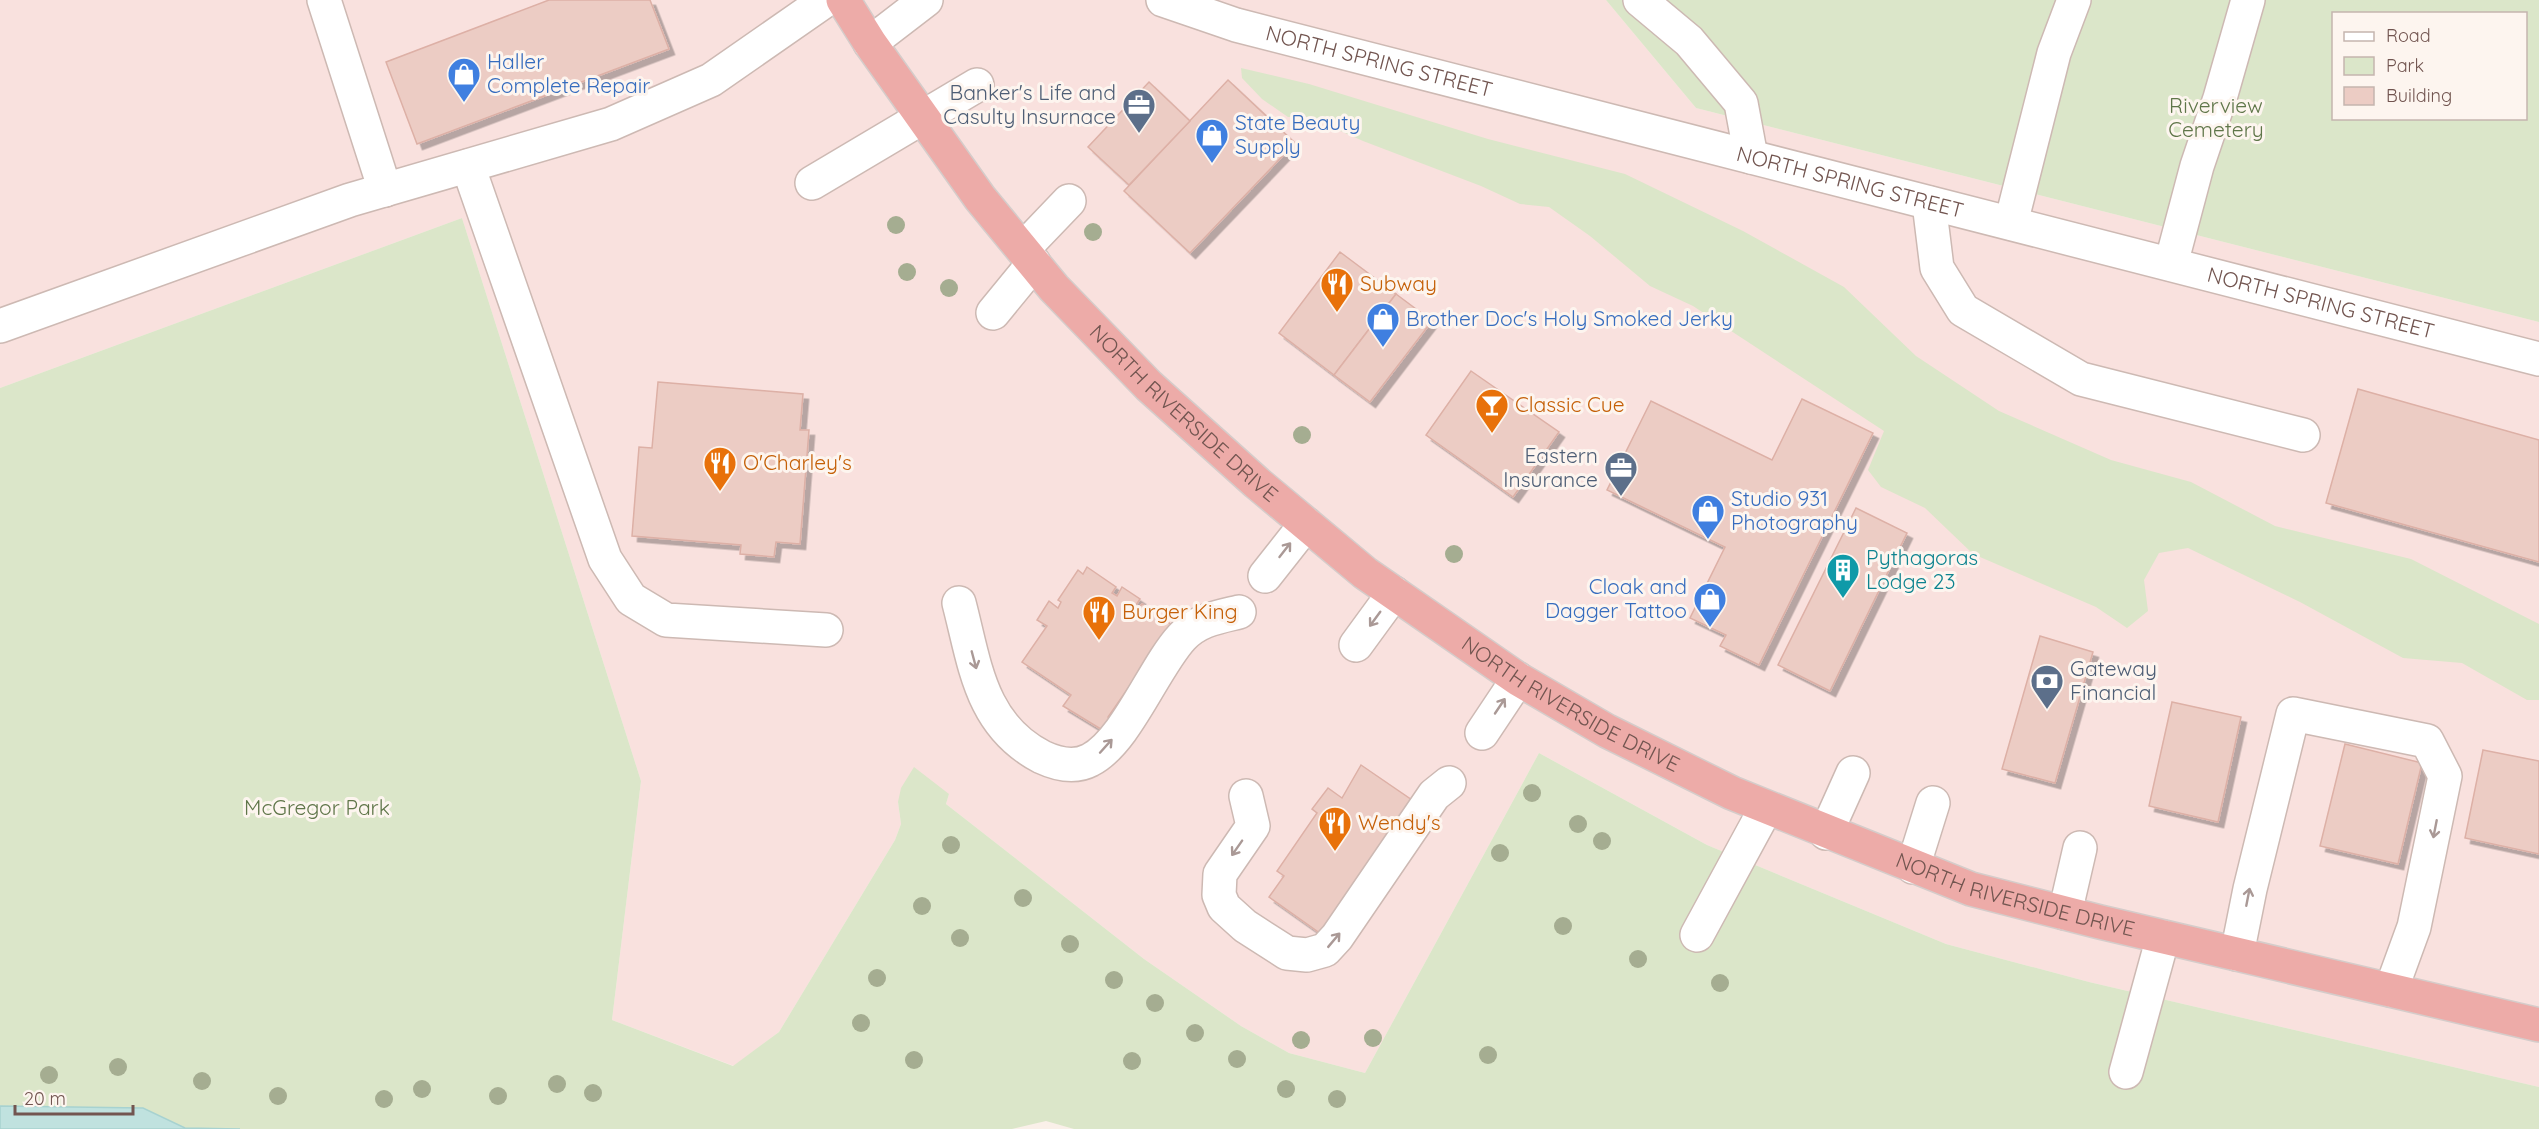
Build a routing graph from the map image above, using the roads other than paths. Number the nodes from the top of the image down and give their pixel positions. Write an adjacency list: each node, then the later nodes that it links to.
1 (324, 0): 15 (street)
2 (826, 0): 13 (street)
3 (843, 0): 9 (highway, NORTH RIVERSIDE DRIVE)
4 (926, 0): 9 (street)
5 (1640, 0): 12 (street)
6 (2074, 0): 18 (street)
7 (2248, 0): 20 (street)
8 (1181, 3): 12 (street, NORTH SPRING STREET)
9 (870, 43): 11 (highway, NORTH RIVERSIDE DRIVE)
10 (977, 85): 11 (street)
11 (923, 118): 14 (street); 19 (highway, NORTH RIVERSIDE DRIVE)
12 (1751, 157): 17 (street, NORTH SPRING STREET)
13 (468, 166): 15 (street); 30 (street)
14 (812, 183)
15 (385, 190): 22 (street)
16 (1069, 201): 19 (street)
17 (1929, 203): 18 (street, NORTH SPRING STREET); 24 (street)
18 (2011, 223): 20 (street, NORTH SPRING STREET)
19 (1029, 256): 21 (street); 25 (highway, NORTH RIVERSIDE DRIVE)
20 (2171, 264): 23 (street, NORTH SPRING STREET)
21 (993, 313)
22 (0, 326)
23 (2539, 359)
24 (2303, 435)
25 (1306, 524): 26 (street, one-way to 25); 27 (highway, NORTH RIVERSIDE DRIVE)
26 (1265, 576)
27 (1394, 593): 31 (street, one-way to 31); 32 (highway, NORTH RIVERSIDE DRIVE)
28 (959, 603): 29 (street, one-way to 29)
29 (1239, 612)
30 (826, 630)
31 (1356, 645)
32 (1518, 679): 33 (street, one-way to 32); 38 (highway, NORTH RIVERSIDE DRIVE)
33 (1482, 733)
34 (1852, 773): 39 (street)
35 (1449, 783): 36 (street, one-way to 35)
36 (1246, 796)
37 (1934, 803): 41 (street)
38 (1766, 808): 39 (highway, NORTH RIVERSIDE DRIVE); 43 (street)
39 (1826, 833): 41 (highway, NORTH RIVERSIDE DRIVE)
40 (2080, 848): 42 (street)
41 (1913, 867): 42 (highway, NORTH RIVERSIDE DRIVE)
42 (2065, 913): 44 (highway, NORTH RIVERSIDE DRIVE)
43 (1698, 935)
44 (2163, 937): 45 (highway, NORTH RIVERSIDE DRIVE); 48 (street)
45 (2237, 954): 46 (highway, NORTH RIVERSIDE DRIVE); 46 (street, one-way to 46)
46 (2391, 990): 47 (highway, NORTH RIVERSIDE DRIVE)
47 (2539, 1024)
48 (2126, 1072)

